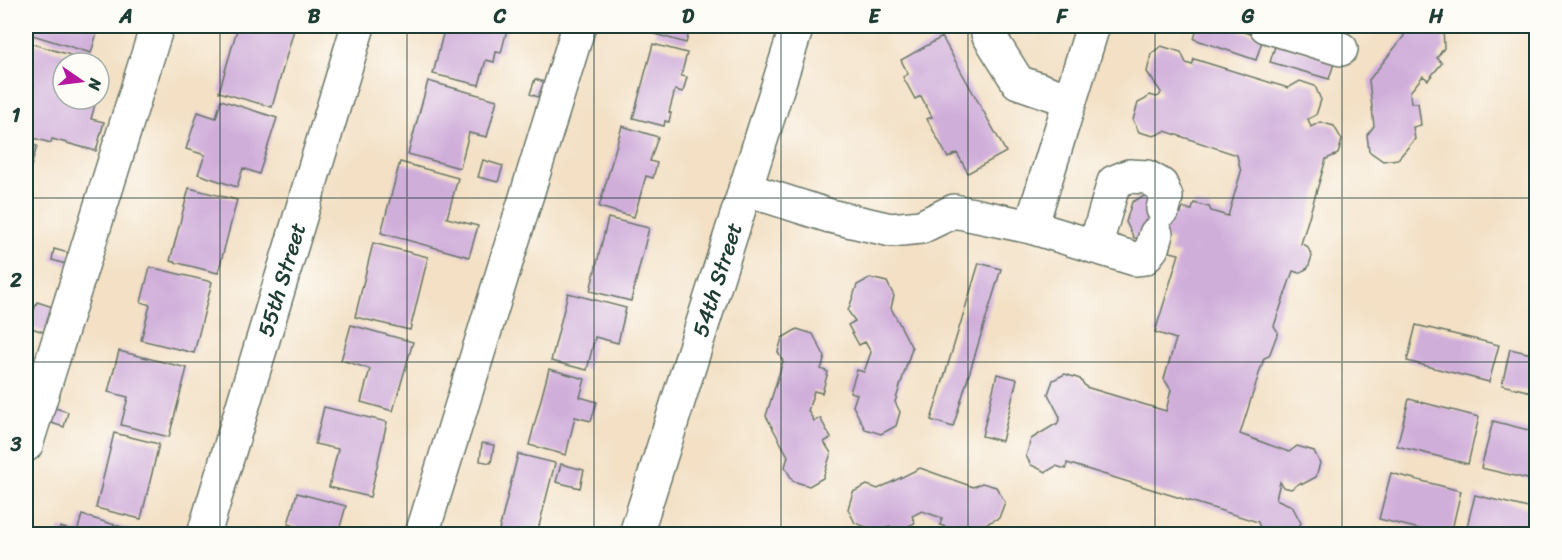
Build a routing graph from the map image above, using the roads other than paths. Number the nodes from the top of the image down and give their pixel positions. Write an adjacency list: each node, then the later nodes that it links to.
1 (157, 26): 13 (street)
2 (358, 26): 14 (street, 55th Street)
3 (579, 26): 15 (street)
4 (796, 26): 10 (street, 54th Street)
5 (987, 26): 9 (street)
6 (1093, 26): 9 (street)
7 (1266, 26): 8 (street)
8 (1341, 49)
9 (1070, 100): 11 (street)
10 (745, 189): 11 (street); 16 (street, 54th Street)
11 (1031, 227): 12 (street)
12 (1095, 247): 12 (street)
13 (26, 445)
14 (204, 534)
15 (422, 534)
16 (636, 534)

